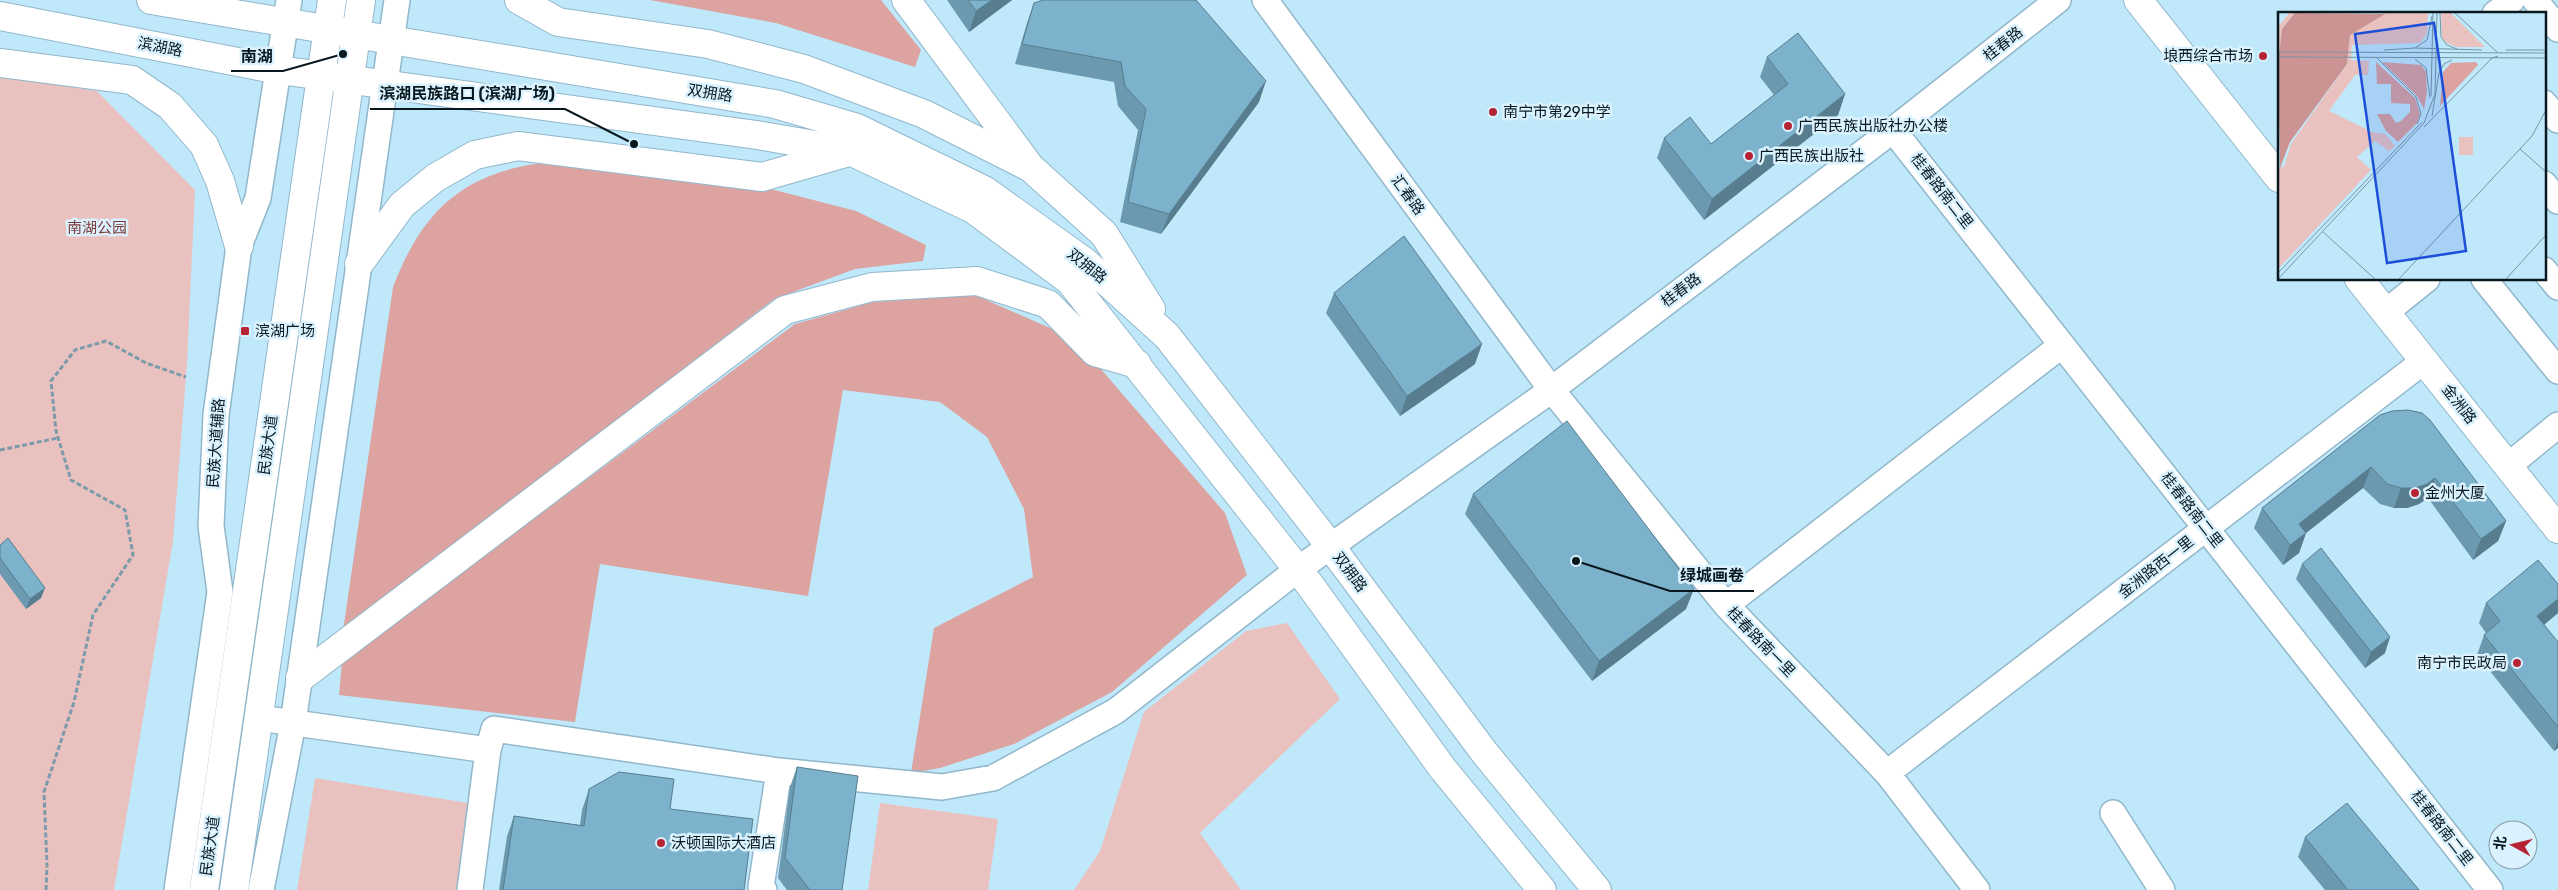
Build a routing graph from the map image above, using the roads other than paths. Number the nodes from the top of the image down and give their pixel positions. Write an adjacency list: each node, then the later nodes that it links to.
1 (151, 0): 12 (main road)
2 (332, 0): 18 (main road, 民族大道)
3 (361, 0): 19 (main road, 民族大道)
4 (397, 0): 20 (street)
5 (519, 0): 30 (main road)
6 (906, 0): 30 (main road)
7 (1265, 0): 49 (street, 汇春路)
8 (2058, 0): 28 (street, 桂春路)
9 (2138, 0): 32 (main road)
10 (2512, 0): 13 (street)
11 (2535, 0): 14 (street)
12 (287, 12): 18 (main road); 22 (street, 民族大道辅路)
13 (2497, 12)
14 (2545, 12)
15 (2546, 14): 17 (street)
16 (0, 16): 22 (main road, 滨湖路)
17 (2558, 29)
18 (327, 30): 19 (main road, 双拥路); 23 (main road, 民族大道)
19 (356, 35): 20 (main road, 双拥路); 24 (main road, 民族大道)
20 (391, 41): 25 (street); 44 (main road, 双拥路)
21 (0, 63): 36 (main road)
22 (278, 70): 23 (main road, 滨湖路); 36 (street, 民族大道辅路)
23 (320, 76): 24 (main road, 双拥路); 65 (main road, 民族大道)
24 (350, 80): 25 (main road, 双拥路); 58 (main road, 民族大道)
25 (385, 85): 29 (main road, 双拥路); 37 (street)
26 (2546, 105): 27 (street)
27 (2558, 120)
28 (1893, 130): 45 (street, 桂春路南二里); 49 (street, 桂春路)
29 (850, 151): 37 (main road); 47 (main road, 双拥路)
30 (1030, 168): 44 (main road)
31 (2558, 172): 33 (street)
32 (2278, 177)
33 (2546, 181)
34 (2546, 186): 35 (street)
35 (2558, 201)
36 (239, 246): 64 (street, 民族大道辅路)
37 (359, 264): 57 (street)
38 (2546, 272): 42 (street)
39 (2360, 280): 43 (main road, 金洲路)
40 (2426, 280): 43 (street)
41 (2485, 280): 48 (street)
42 (2558, 287)
43 (2386, 312): 46 (main road, 金洲路)
44 (1167, 336): 54 (main road, 双拥路)
45 (2062, 345): 52 (street, 桂春路南二里); 56 (street)
46 (2424, 361): 51 (main road, 金洲路); 52 (street, 金洲路西一里)
47 (1137, 364): 55 (main road, 双拥路); 57 (main road)
48 (2558, 371)
49 (1550, 389): 54 (street, 桂春路); 56 (street, 桂春路南一里)
50 (2556, 432): 51 (street)
51 (2508, 466): 53 (main road, 金洲路)
52 (2206, 528): 62 (street, 金洲路西一里); 74 (street, 桂春路南二里)
53 (2558, 529)
54 (1331, 547): 55 (street, 桂春路); 71 (main road, 双拥路)
55 (1297, 570): 61 (street, 桂春路); 70 (main road, 双拥路)
56 (1726, 605): 62 (street, 桂春路南一里)
57 (300, 678): 59 (street)
58 (258, 718): 59 (street); 66 (main road, 民族大道)
59 (293, 723): 60 (street); 67 (street)
60 (488, 750): 61 (street, 桂春路); 68 (street)
61 (778, 771): 69 (street)
62 (1887, 773): 72 (street, 桂春路南一里)
63 (2113, 813): 73 (street)
64 (177, 890)
65 (204, 890)
66 (234, 890)
67 (261, 890)
68 (470, 890)
69 (764, 890)
70 (1542, 890)
71 (1597, 890)
72 (1977, 890)
73 (2162, 890)
74 (2490, 890)

